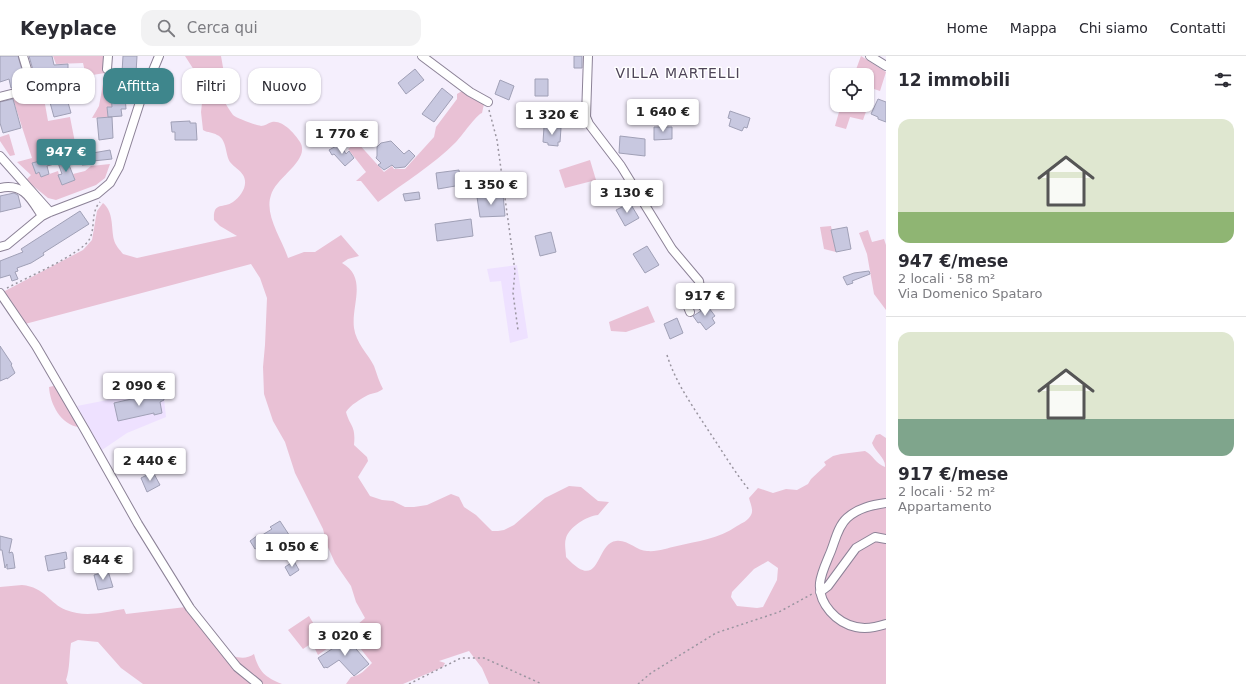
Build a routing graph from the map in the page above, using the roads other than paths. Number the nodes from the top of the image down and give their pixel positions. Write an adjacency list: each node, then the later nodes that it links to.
1 (23, 56): 9 (street)
2 (108, 56): 8 (street)
3 (159, 56): 13 (street)
4 (422, 56): 10 (street)
5 (588, 56): 17 (street)
6 (870, 56): 7 (street)
7 (886, 66)
8 (109, 68)
9 (0, 97)
10 (488, 106)
11 (0, 156): 13 (street)
12 (0, 188): 14 (street)
13 (50, 212): 14 (street)
14 (42, 216): 15 (street)
15 (0, 247)
16 (0, 293): 22 (street)
17 (690, 312)
18 (886, 503): 20 (street)
19 (886, 539): 20 (street)
20 (820, 594): 21 (street)
21 (886, 624)
22 (258, 684)

